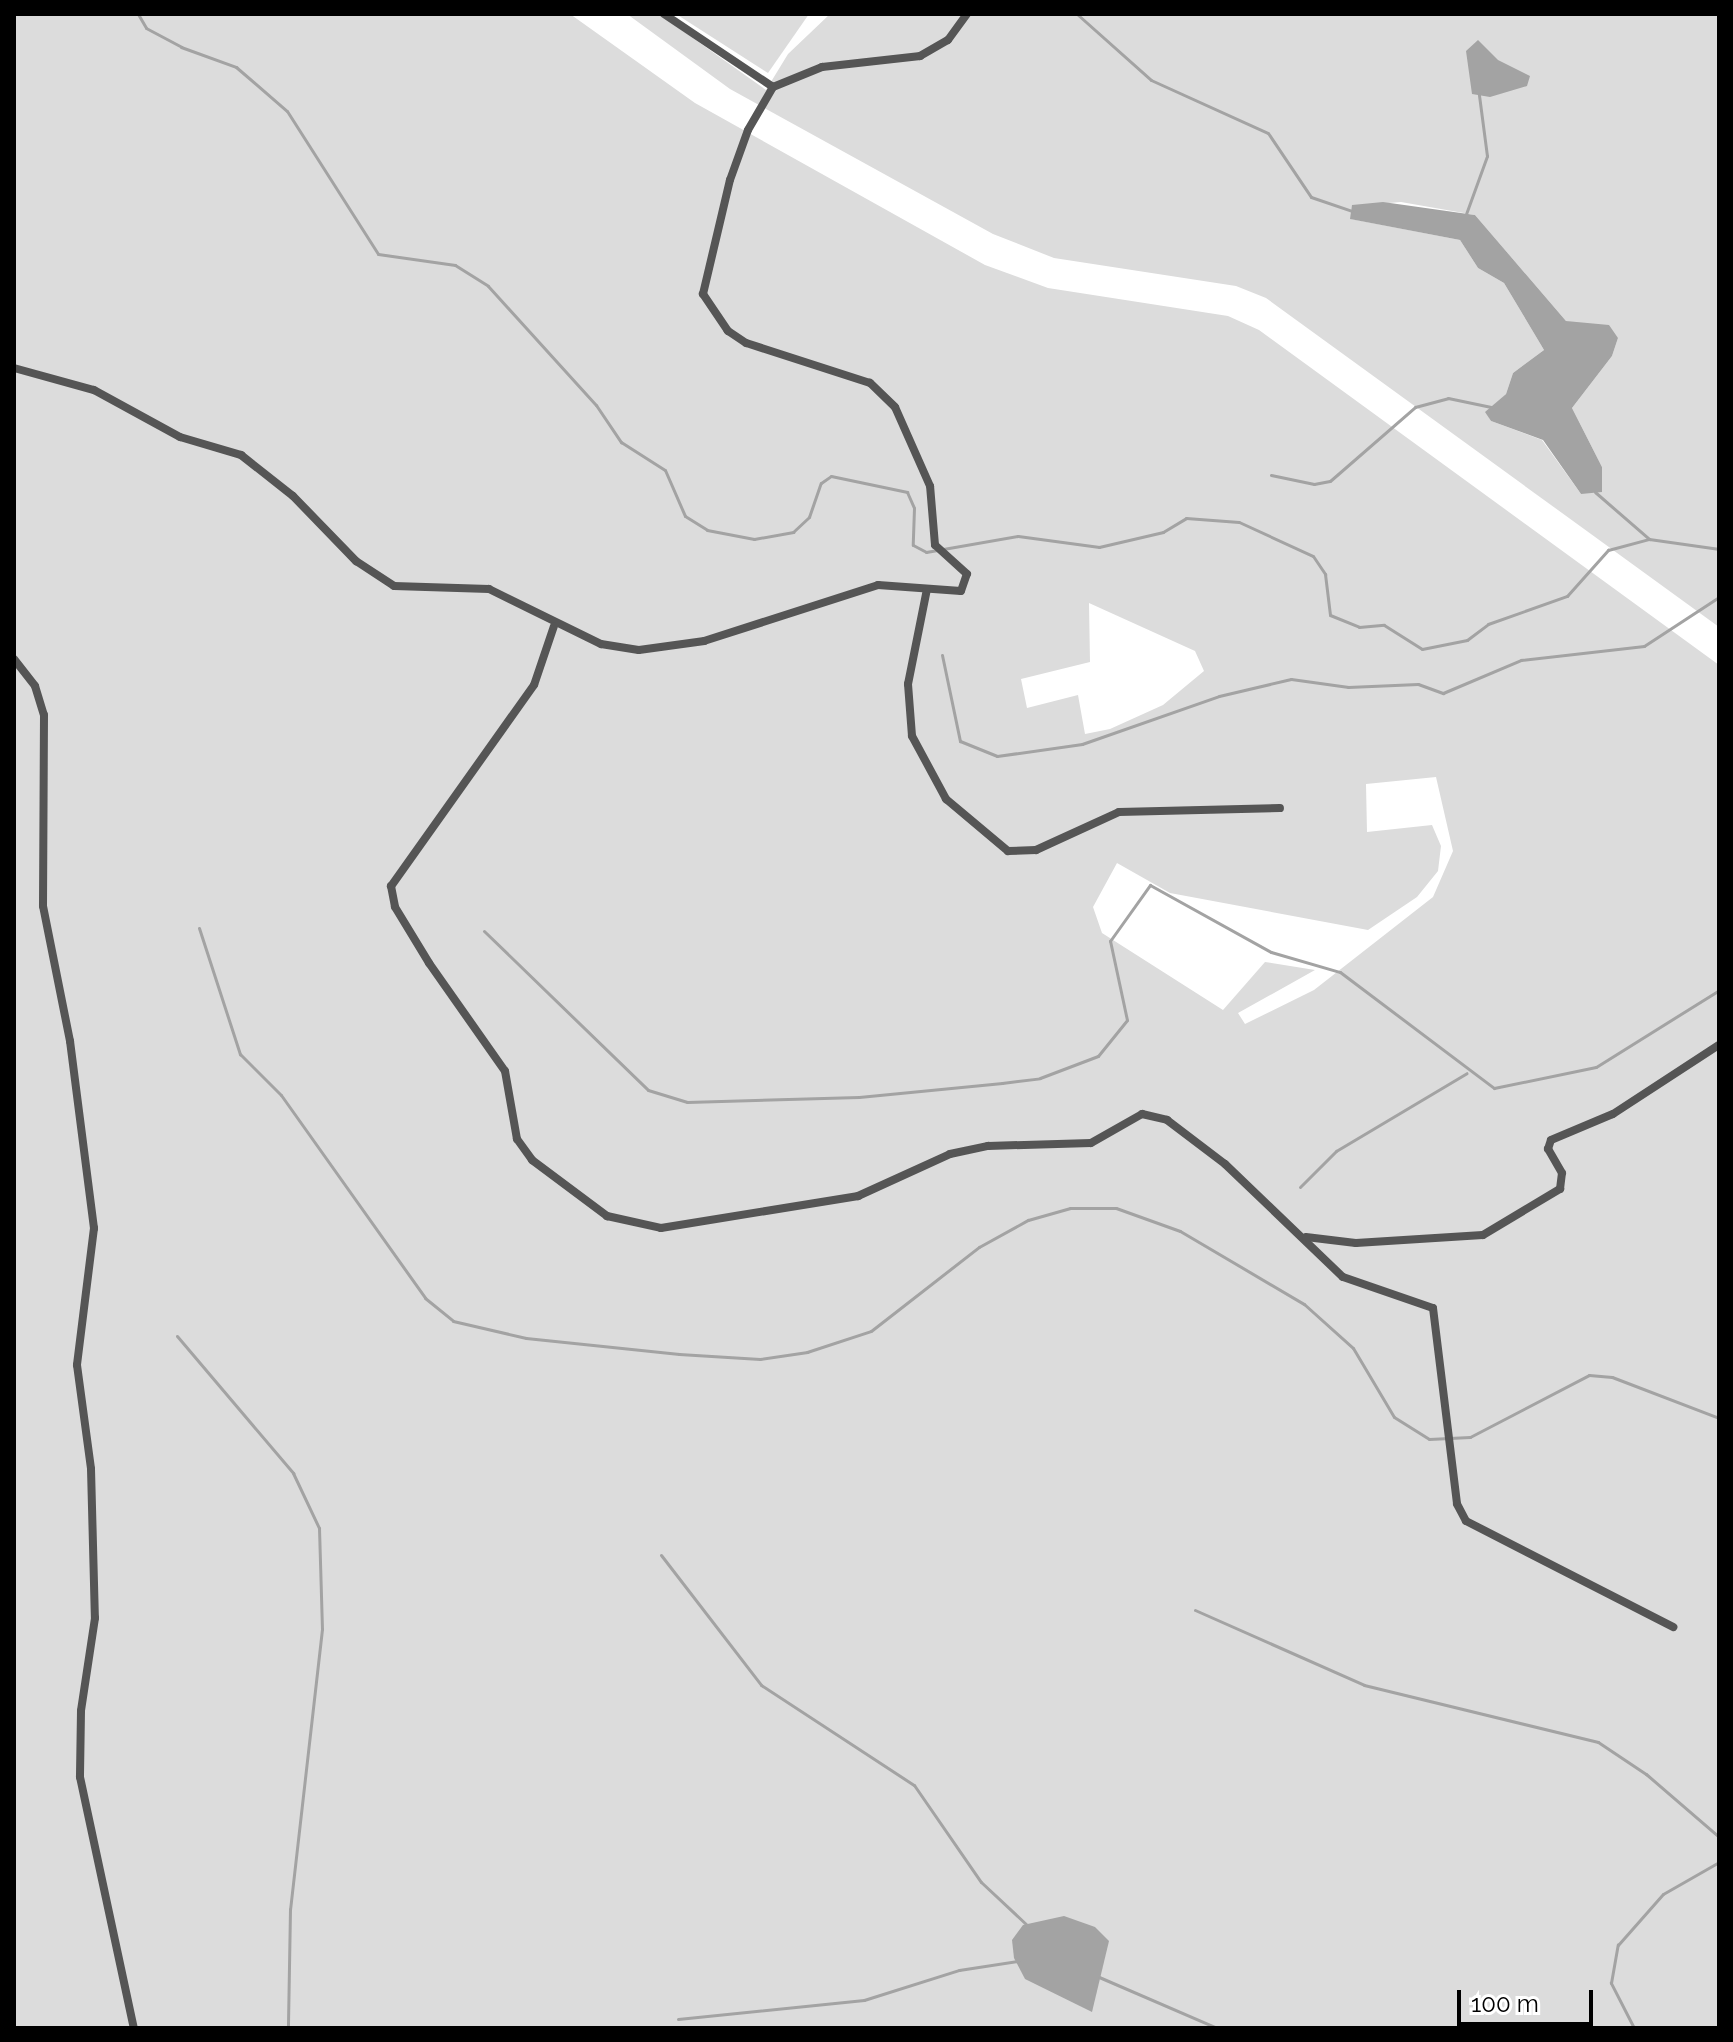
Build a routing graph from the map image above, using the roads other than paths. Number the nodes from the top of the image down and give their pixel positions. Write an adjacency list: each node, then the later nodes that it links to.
1 (664, 14): 3 (street)
2 (967, 14): 3 (street)
3 (773, 87): 5 (street)
4 (14, 368): 6 (street)
5 (927, 589): 6 (street); 8 (street)
6 (554, 626): 10 (street)
7 (14, 659): 12 (street)
8 (1280, 808)
9 (1719, 1045): 10 (street)
10 (1306, 1237): 11 (street)
11 (1673, 1627)
12 (134, 2028)

